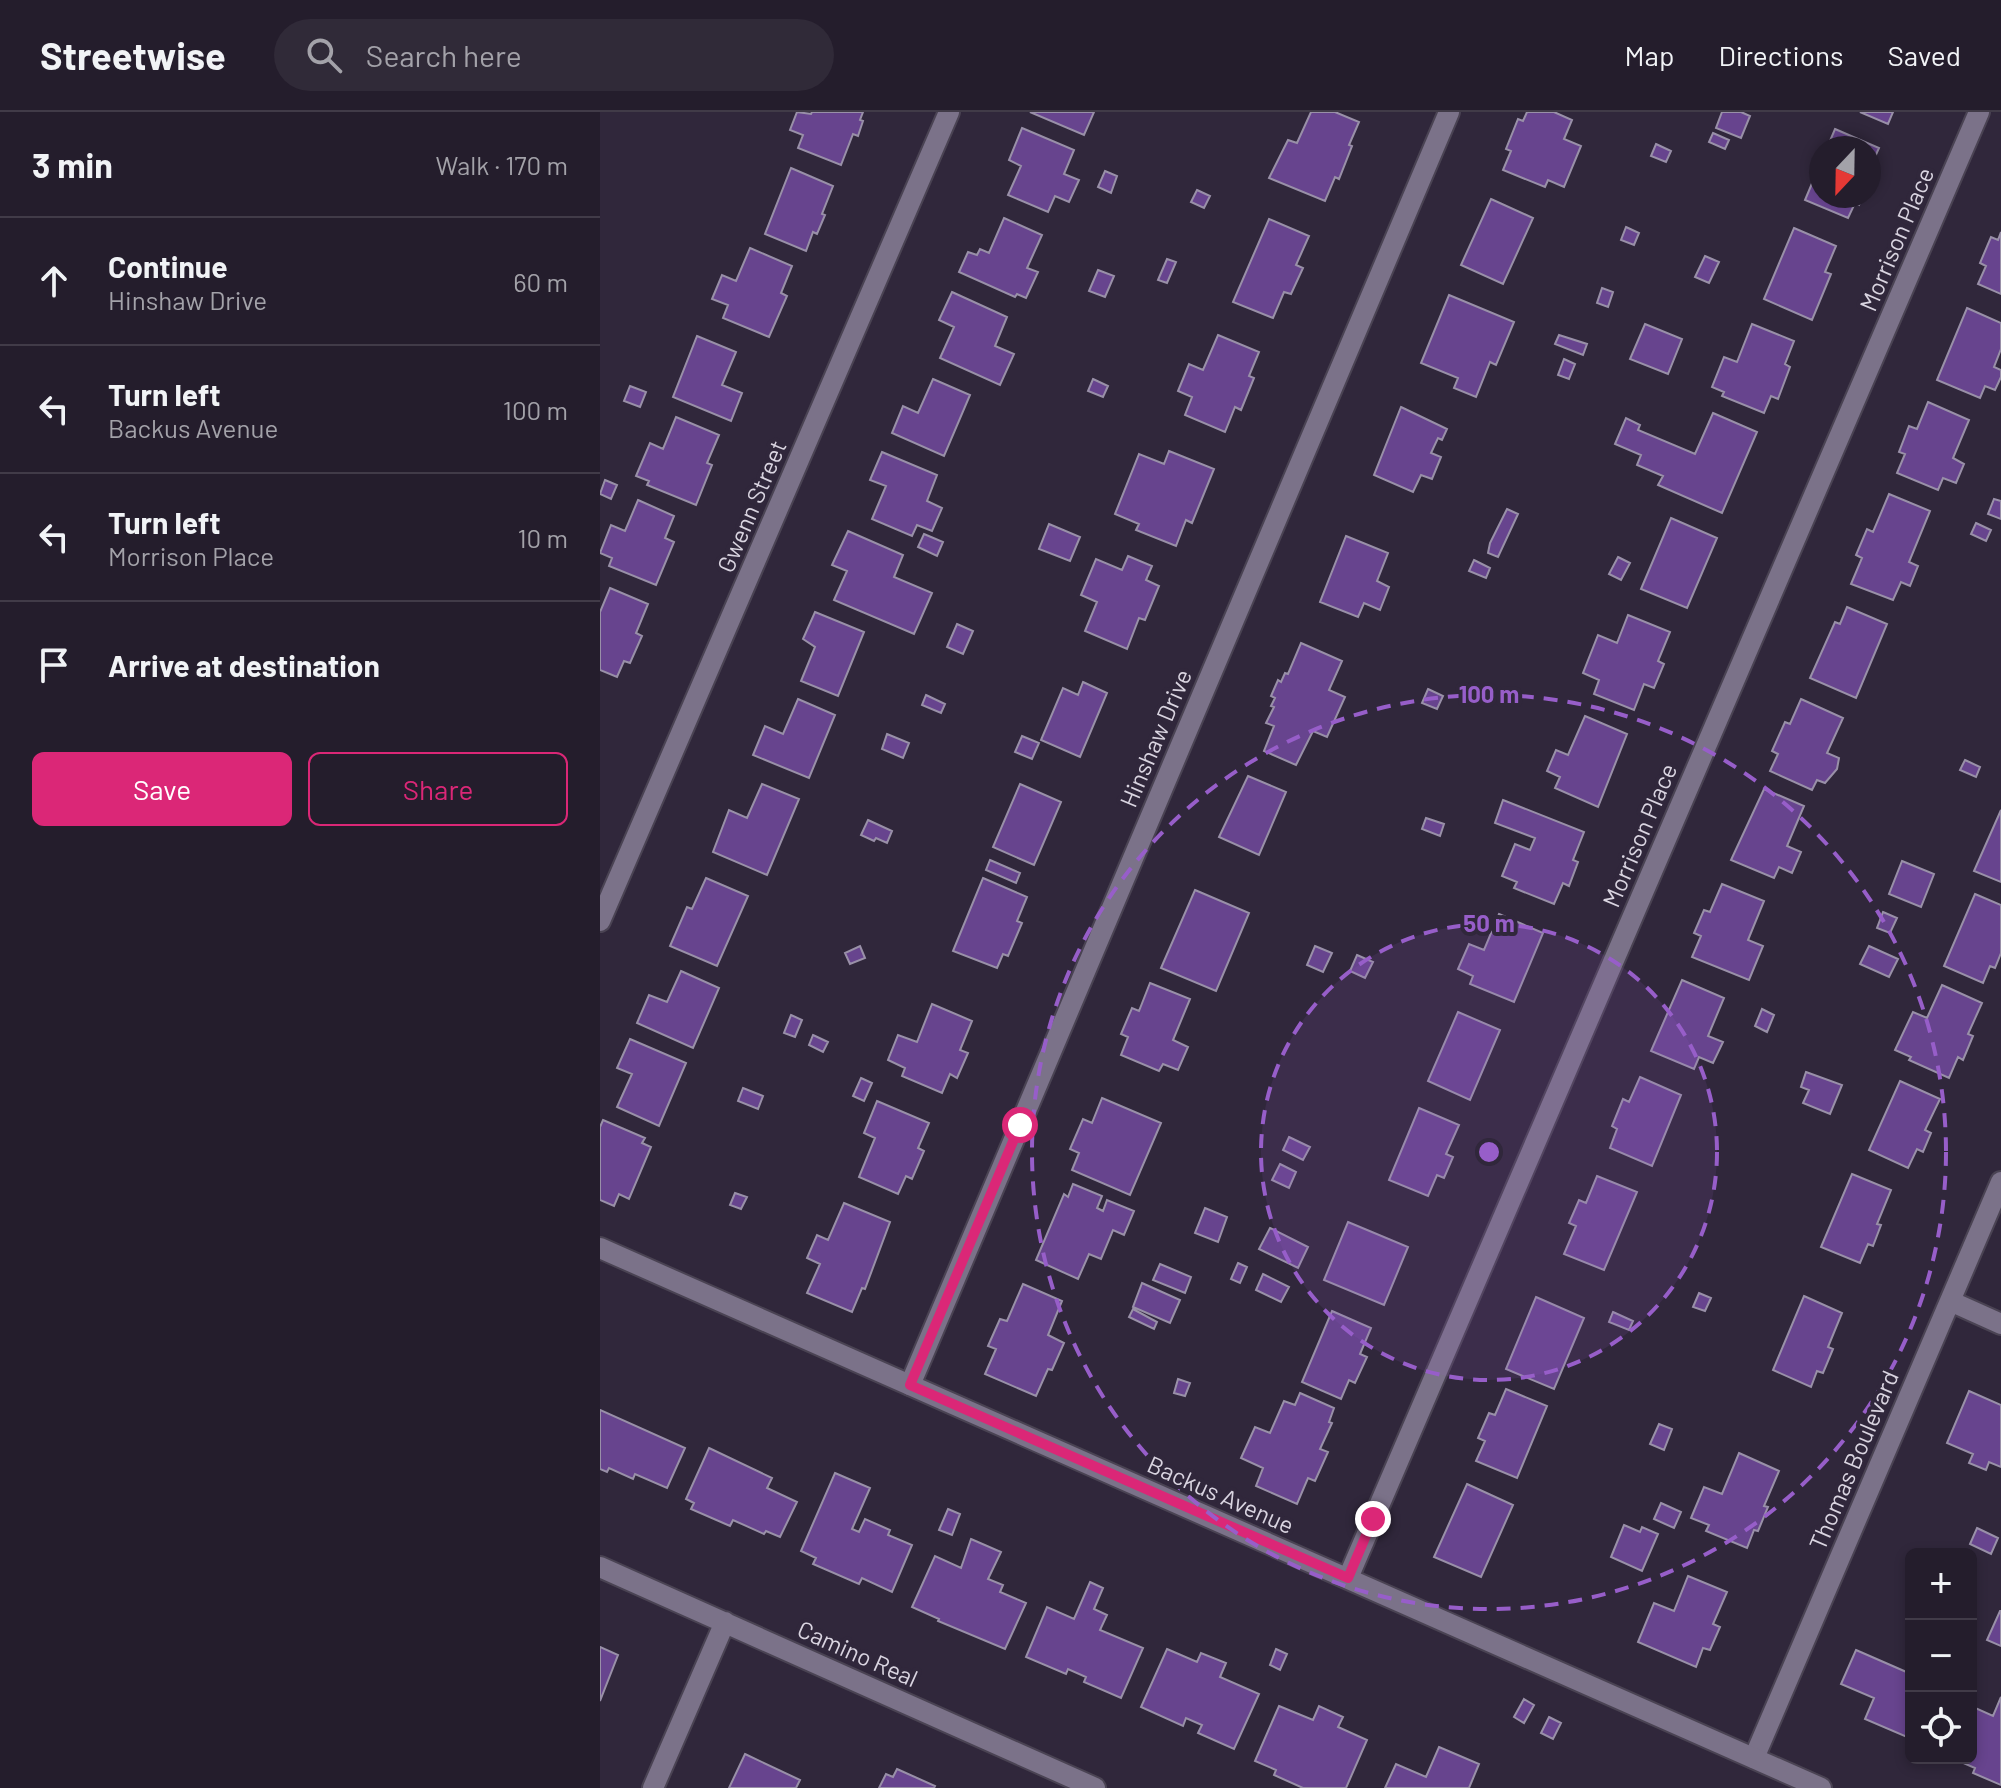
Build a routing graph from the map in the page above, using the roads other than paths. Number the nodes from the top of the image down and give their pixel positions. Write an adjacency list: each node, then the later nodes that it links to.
1 (949, 112): 4 (street, Gwenn Street)
2 (1449, 112): 9 (street, Hinshaw Drive)
3 (1979, 112): 11 (street, Morrison Place)
4 (600, 921)
5 (2001, 1182): 7 (street, Thomas Boulevard)
6 (600, 1248): 9 (street, Backus Avenue)
7 (1950, 1301): 8 (street); 13 (street, Thomas Boulevard)
8 (2001, 1324)
9 (910, 1385): 11 (street, Backus Avenue)
10 (600, 1567): 12 (street, Camino Real)
11 (1348, 1578): 13 (street, Backus Avenue)
12 (725, 1622): 14 (street); 15 (street, Camino Real)
13 (1754, 1758): 16 (street, Backus Avenue)
14 (653, 1788)
15 (1095, 1788)
16 (1821, 1788)

